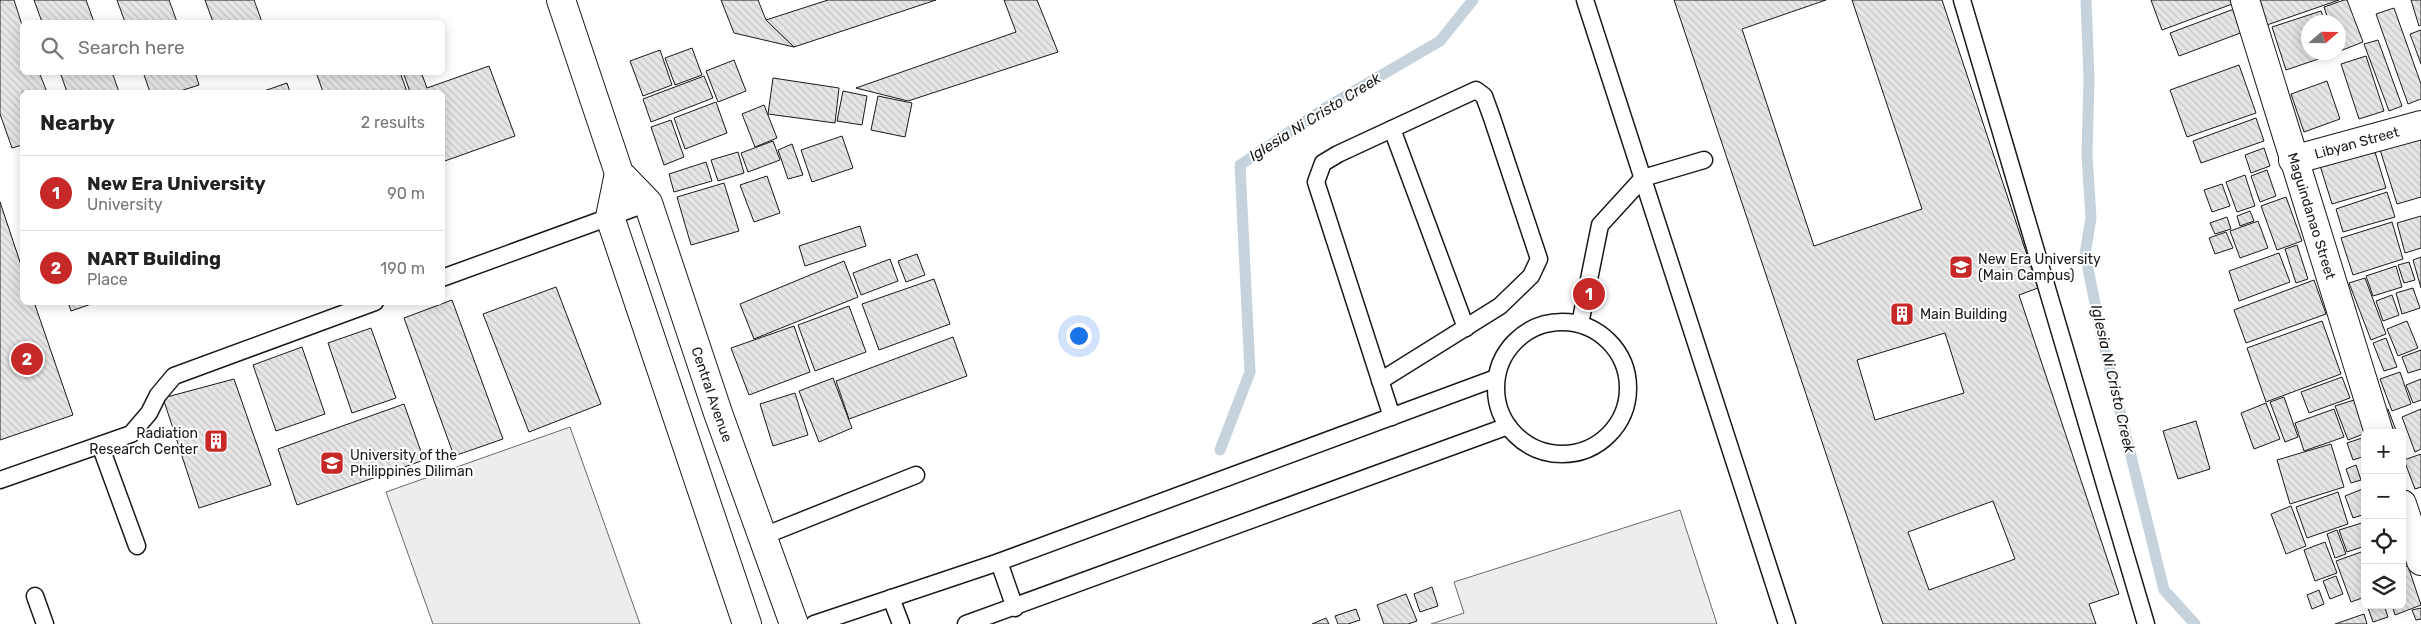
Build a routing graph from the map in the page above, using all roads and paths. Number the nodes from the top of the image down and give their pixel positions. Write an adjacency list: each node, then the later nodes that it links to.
1 (561, 0): 9 (main road, Central Avenue)
2 (1585, 0): 10 (lane)
3 (1962, 0): 40 (lane)
4 (2245, 0): 8 (main road, Maguindanao Street)
5 (2421, 124): 8 (main road, Libyan Street)
6 (1392, 129): 16 (lane); 16 (lane); 18 (lane)
7 (1704, 160): 10 (lane)
8 (2293, 160): 21 (main road, Maguindanao Street)
9 (619, 173): 11 (main road, Central Avenue); 12 (main road)
10 (1643, 178): 15 (lane); 39 (lane)
11 (648, 203): 12 (lane); 35 (main road, Central Avenue)
12 (610, 217): 13 (lane); 34 (main road)
13 (445, 277)
14 (367, 305): 22 (lane)
15 (1580, 324): 17 (lane); 20 (lane)
16 (1466, 328): 18 (lane)
17 (1496, 378): 19 (lane); 20 (lane)
18 (1380, 381): 19 (lane)
19 (1392, 417): 29 (lane)
20 (1508, 426): 32 (lane)
21 (2378, 429)
22 (100, 445): 24 (lane); 27 (lane)
23 (916, 475): 26 (lane)
24 (0, 480)
25 (2406, 516): 28 (main road)
26 (776, 531)
27 (137, 546)
28 (2421, 561)
29 (999, 562): 31 (lane); 32 (lane)
30 (35, 596): 33 (lane)
31 (891, 598): 36 (lane); 37 (lane)
32 (1015, 608): 38 (lane)
33 (45, 624)
34 (747, 624)
35 (794, 624)
36 (814, 624)
37 (901, 624)
38 (966, 624)
39 (1787, 624)
40 (2146, 624)

